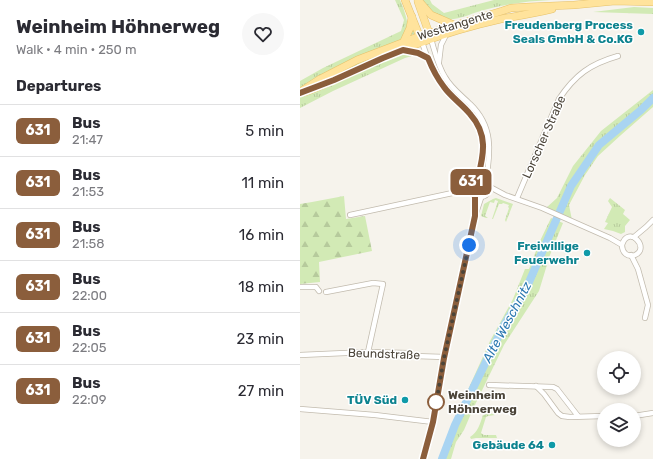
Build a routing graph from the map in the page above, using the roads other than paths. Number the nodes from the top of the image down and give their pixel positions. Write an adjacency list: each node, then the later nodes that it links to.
1 (405, 0): 5 (main road)
2 (418, 0): 6 (main road); 8 (main road)
3 (653, 2): 4 (main road, Westtangente)
4 (574, 5): 6 (main road, Westtangente); 7 (main road, Westtangente)
5 (412, 17): 9 (main road); 10 (main road)
6 (454, 25): 8 (main road, Westtangente)
7 (446, 35): 8 (main road, Westtangente); 14 (street)
8 (430, 36): 9 (main road, Westtangente); 14 (street)
9 (421, 39): 10 (main road, Westtangente); 11 (main road, Westtangente); 13 (street)
10 (404, 41): 15 (main road, Westtangente)
11 (403, 50): 13 (street); 15 (main road, Westtangente)
12 (618, 56): 26 (street, Lorscher Straße)
13 (428, 58): 16 (street)
14 (439, 64): 17 (street)
15 (300, 93)
16 (478, 177): 17 (street); 18 (street)
17 (486, 179): 19 (street)
18 (470, 186): 20 (street); 21 (street)
19 (490, 187): 22 (street); 23 (street)
20 (457, 192): 21 (street); 27 (street)
21 (470, 192): 24 (street)
22 (489, 193): 23 (street); 25 (street)
23 (505, 195): 26 (street)
24 (475, 196): 25 (street); 28 (street)
25 (481, 198): 28 (street)
26 (517, 198): 30 (street)
27 (350, 215)
28 (475, 216): 43 (street)
29 (653, 220): 31 (street)
30 (610, 238): 32 (street); 33 (street)
31 (637, 239): 32 (street); 34 (street)
32 (624, 240): 33 (street)
33 (622, 245): 35 (street)
34 (636, 254): 35 (street); 36 (street)
35 (631, 255): 36 (street)
36 (638, 269): 40 (street)
37 (300, 287): 38 (street)
38 (318, 292)
39 (326, 292): 41 (street)
40 (645, 318)
41 (368, 352): 42 (street, Beundstraße); 43 (street, Beundstraße)
42 (300, 355)
43 (445, 357): 51 (street)
44 (489, 386): 45 (street)
45 (536, 386): 49 (street); 49 (street)
46 (300, 410): 51 (street)
47 (653, 413): 48 (street)
48 (641, 415)
49 (578, 416): 50 (street)
50 (597, 416)
51 (433, 422): 52 (street)
52 (423, 459)

